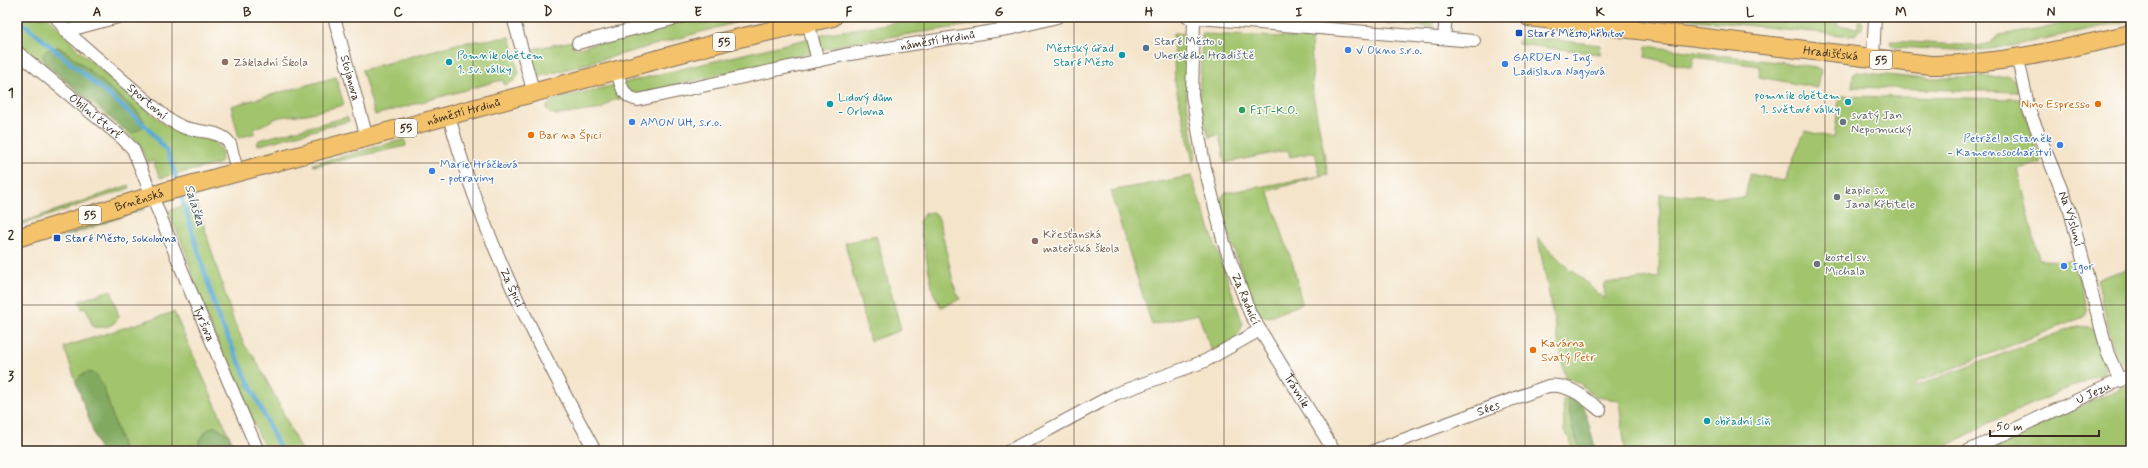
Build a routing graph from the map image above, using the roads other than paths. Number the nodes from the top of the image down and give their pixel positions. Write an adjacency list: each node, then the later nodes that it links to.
1 (56, 17): 13 (street, Sportovní)
2 (118, 17): 13 (street)
3 (334, 17): 25 (street, Stojanova)
4 (513, 17): 23 (street)
5 (681, 17): 17 (street)
6 (833, 17): 12 (main road, náměstí Hrdinů / 55)
7 (1057, 17): 21 (street, náměstí Hrdinů)
8 (1192, 17): 15 (street); 30 (street, Za Radnicí)
9 (1446, 17): 15 (street)
10 (1529, 17): 19 (main road, Hradišťská / 55)
11 (1876, 17): 19 (street)
12 (808, 22): 21 (street); 22 (main road, náměstí Hrdinů / 55)
13 (66, 32): 26 (street, Sportovní)
14 (2131, 34): 20 (main road, Hradišťská / 55)
15 (1444, 38): 16 (street)
16 (1474, 41)
17 (578, 43)
18 (17, 52): 28 (street, Obilní čtvrť)
19 (1873, 59): 20 (main road, Hradišťská / 55)
20 (2018, 59): 32 (street, Na Výsluní)
21 (818, 61): 22 (street, náměstí Hrdinů)
22 (617, 71): 23 (main road, náměstí Hrdinů / 55)
23 (534, 94): 24 (main road, náměstí Hrdinů / 55)
24 (449, 116): 25 (main road, náměstí Hrdinů / 55); 35 (street, Za Špicí)
25 (367, 138): 26 (main road, náměstí Hrdinů / 55)
26 (238, 174): 27 (main road, náměstí Hrdinů / 55)
27 (194, 185): 28 (main road, Brněnská / 55)
28 (157, 194): 29 (main road, Brněnská / 55); 34 (street, Tyršova)
29 (17, 238)
30 (1260, 330): 36 (street, Za Radnicí); 37 (street, Trávník)
31 (2131, 375): 32 (street, U Jezu)
32 (2120, 381): 39 (street, U Jezu)
33 (1600, 410): 38 (street, Sées)
34 (258, 451)
35 (595, 451)
36 (1009, 451)
37 (1334, 451)
38 (1373, 451)
39 (1968, 451)

